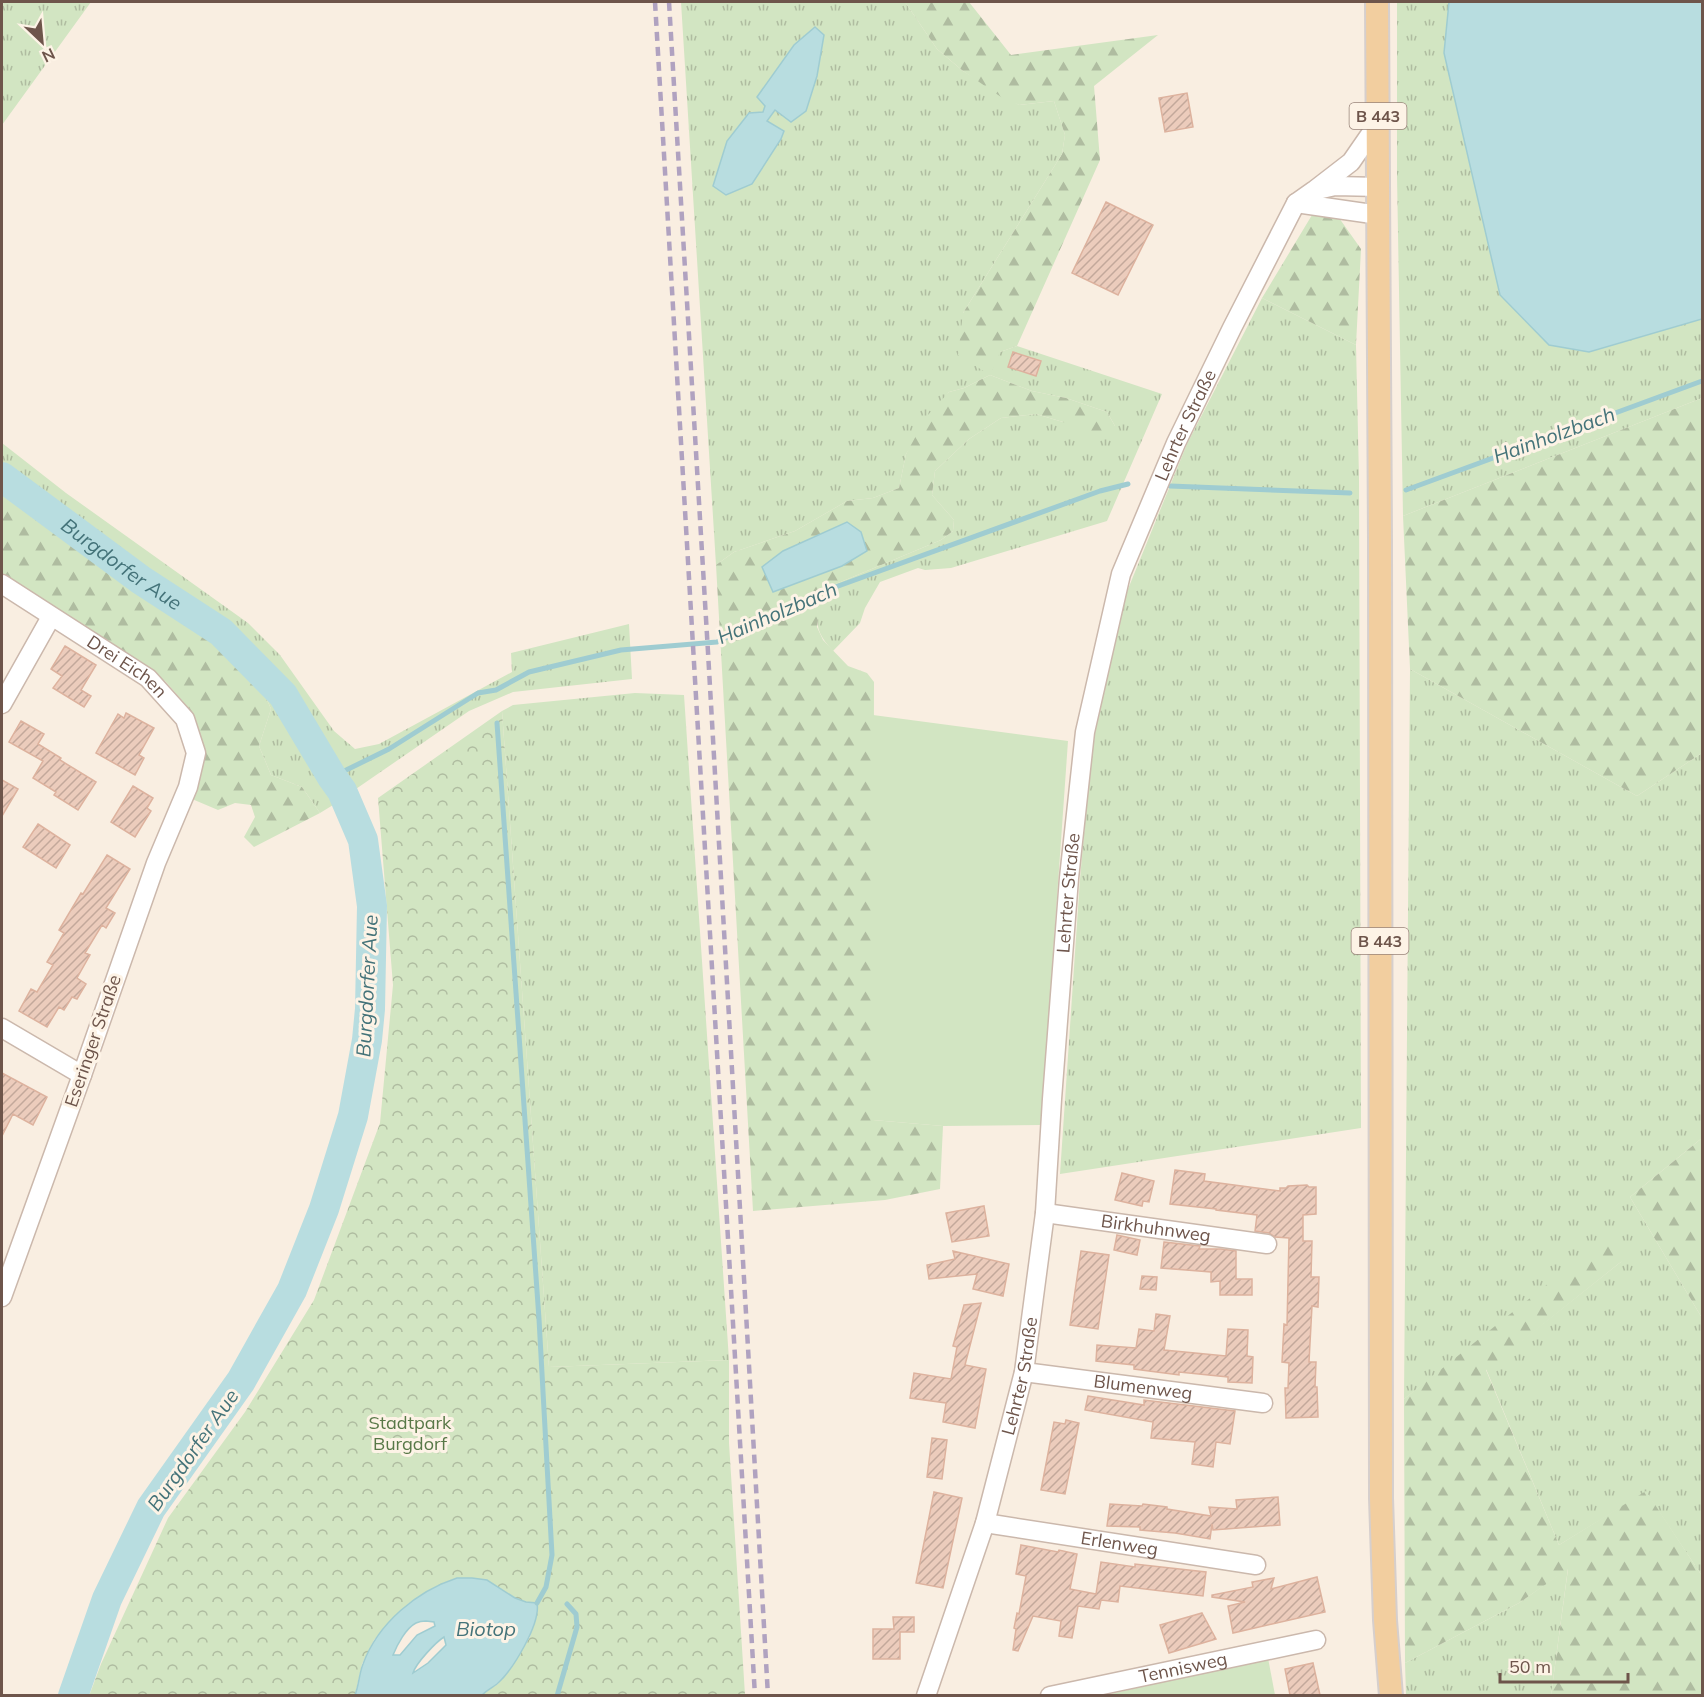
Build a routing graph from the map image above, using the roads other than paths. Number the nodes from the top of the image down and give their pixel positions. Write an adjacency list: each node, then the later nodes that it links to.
1 (1377, 2): 2 (main road, B 443)
2 (1378, 123): 3 (main road, B 443); 4 (street)
3 (1379, 187): 4 (street, Lehrter Straße); 6 (main road, B 443)
4 (1313, 191): 5 (street, Lehrter Straße)
5 (1296, 203): 6 (street); 13 (street, Lehrter Straße)
6 (1379, 215): 23 (main road, B 443)
7 (2, 584): 8 (street, Drei Eichen)
8 (51, 617): 9 (street); 10 (street, Drei Eichen)
9 (2, 704)
10 (188, 787): 12 (street, Eseringer Straße)
11 (2, 1028): 12 (street)
12 (82, 1075): 15 (street, Eseringer Straße)
13 (1045, 1213): 14 (street, Birkhuhnweg); 16 (street, Lehrter Straße)
14 (1267, 1244)
15 (2, 1297)
16 (1024, 1372): 17 (street, Blumenweg); 18 (street, Lehrter Straße)
17 (1263, 1403)
18 (985, 1523): 19 (street, Erlenweg); 21 (street, Lehrter Straße)
19 (1256, 1565)
20 (1316, 1640): 22 (street, Tennisweg)
21 (926, 1695)
22 (1050, 1695)
23 (1391, 1695)

